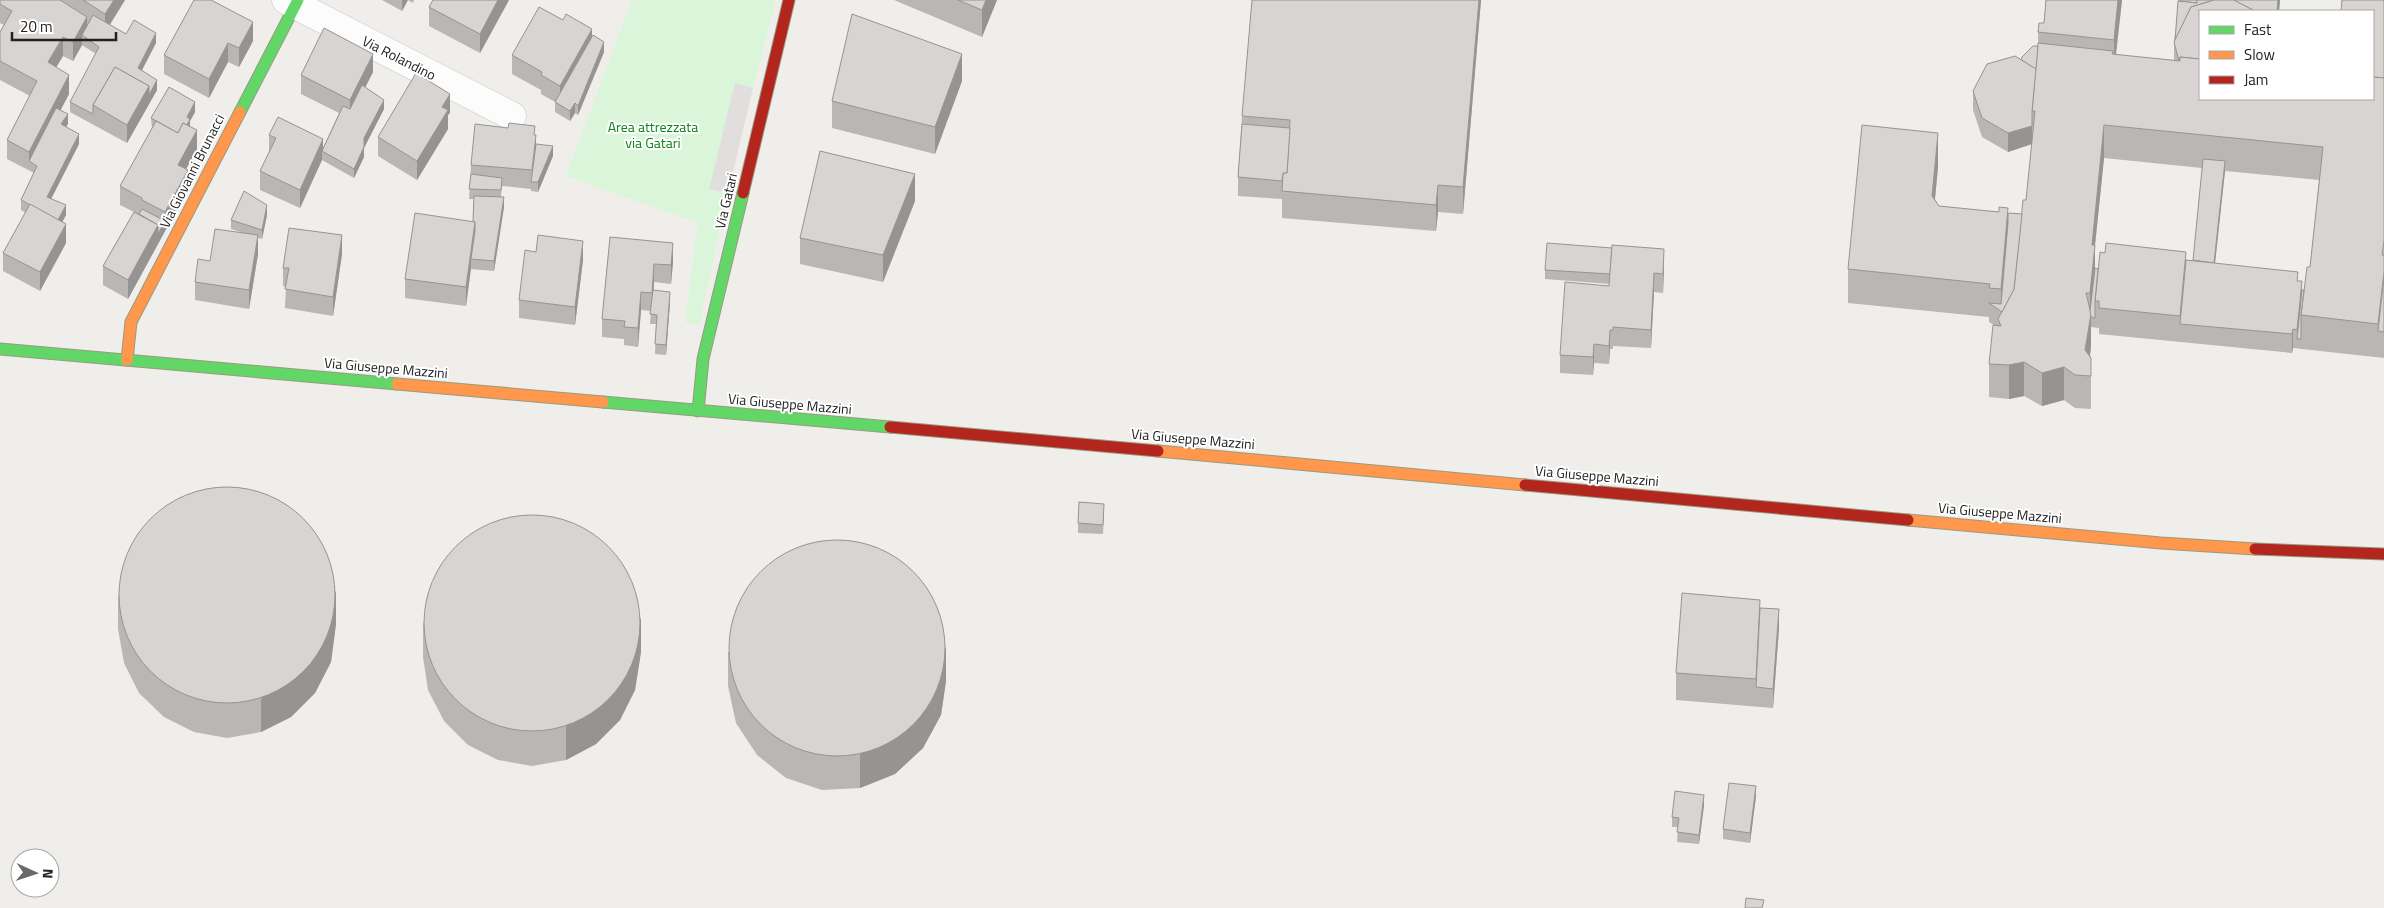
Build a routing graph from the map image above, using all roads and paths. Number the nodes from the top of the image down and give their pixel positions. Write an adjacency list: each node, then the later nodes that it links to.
1 (789, 0): 6 (main road, Via Gatari)
2 (293, 2): 3 (street, Via Rolandino); 5 (main road, Via Giovanni Brunacci)
3 (512, 116)
4 (0, 349): 5 (main road, Via Giuseppe Mazzini)
5 (127, 360): 6 (main road, Via Giuseppe Mazzini)
6 (698, 411): 7 (main road, Via Giuseppe Mazzini)
7 (2384, 554)

